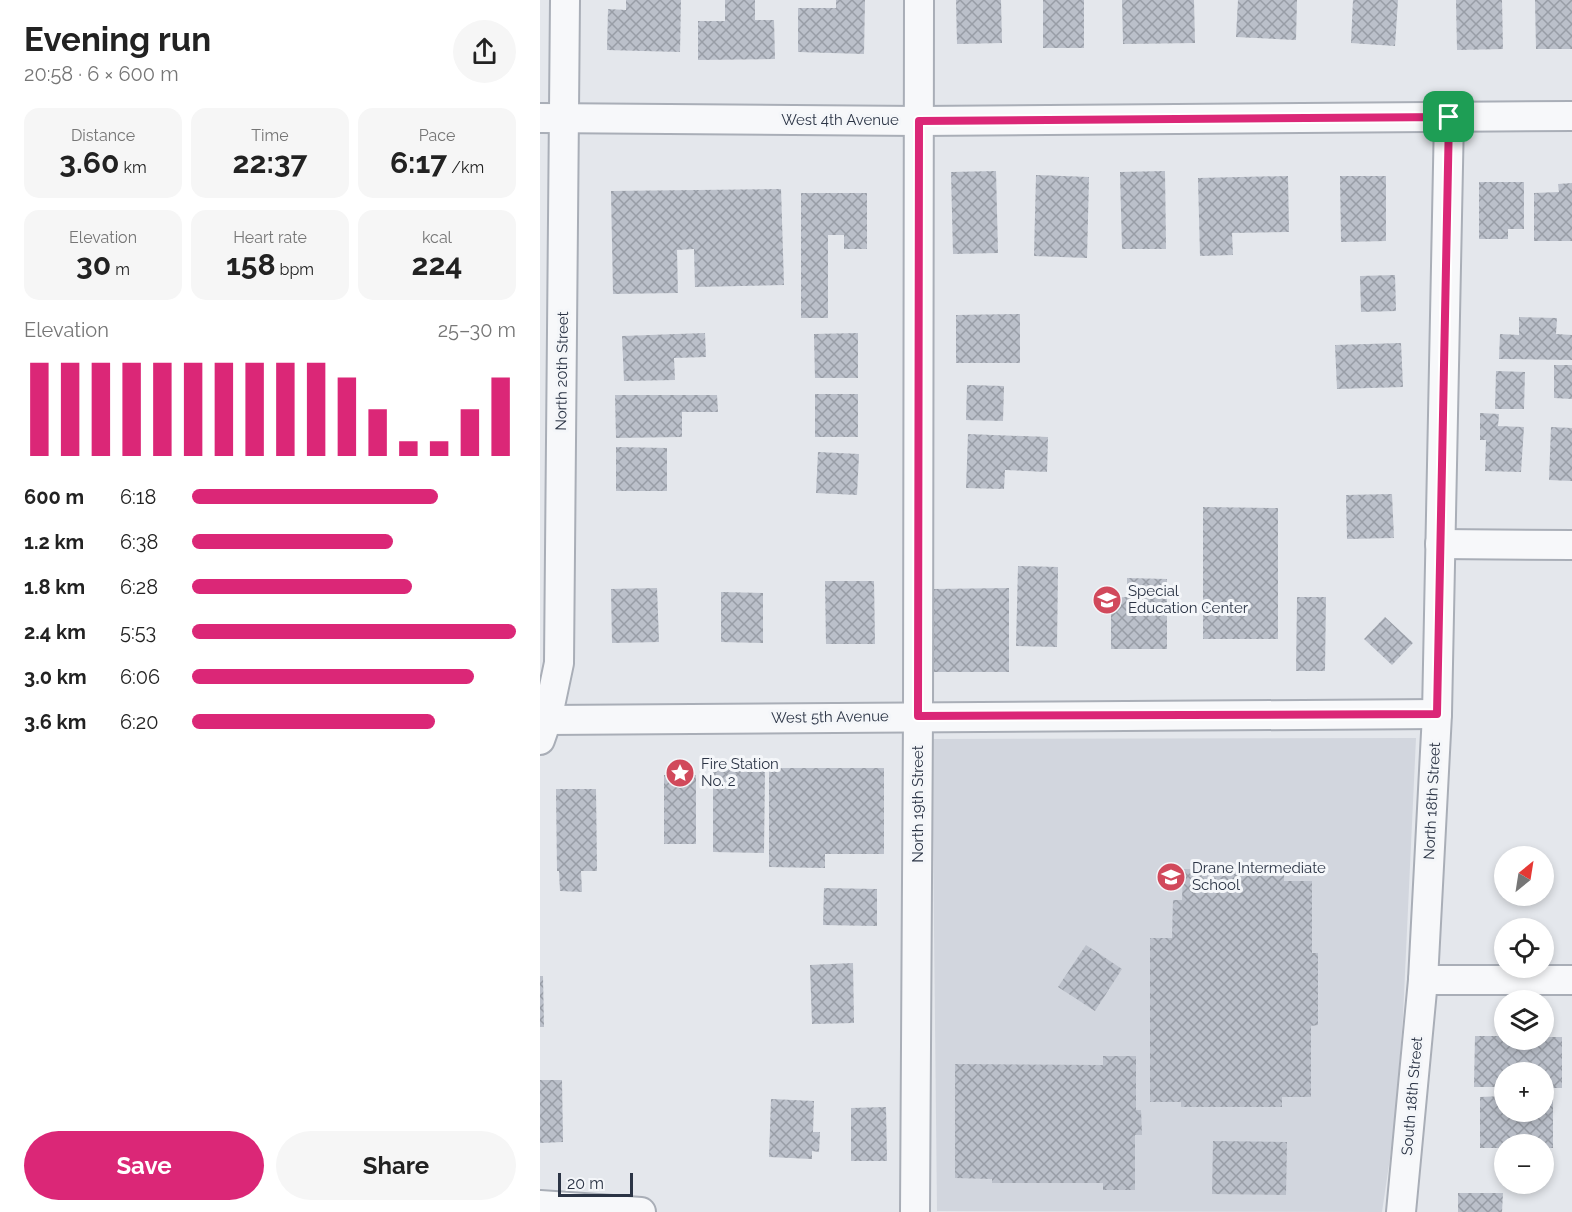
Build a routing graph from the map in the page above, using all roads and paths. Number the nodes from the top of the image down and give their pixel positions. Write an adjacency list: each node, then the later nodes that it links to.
1 (565, 0): 5 (street, North 20th Street)
2 (919, 0): 6 (street, North 19th Street)
3 (1572, 116): 4 (street, West 4th Avenue)
4 (1449, 117): 6 (street, West 4th Avenue); 7 (street, North 18th Street)
5 (552, 118): 6 (street, West 4th Avenue); 9 (street, North 20th Street)
6 (919, 121): 11 (street, North 19th Street)
7 (1440, 544): 8 (street); 10 (street, North 18th Street)
8 (1572, 545)
9 (550, 562): 12 (street, North 20th Street)
10 (1437, 714): 11 (street, West 5th Avenue); 13 (street, North 18th Street)
11 (918, 716): 12 (street, West 5th Avenue); 17 (street, North 19th Street)
12 (543, 730)
13 (1423, 980): 14 (street); 18 (street, South 18th Street)
14 (1572, 980)
15 (540, 1205): 16 (street)
16 (641, 1212)
17 (915, 1212)
18 (1401, 1212)

